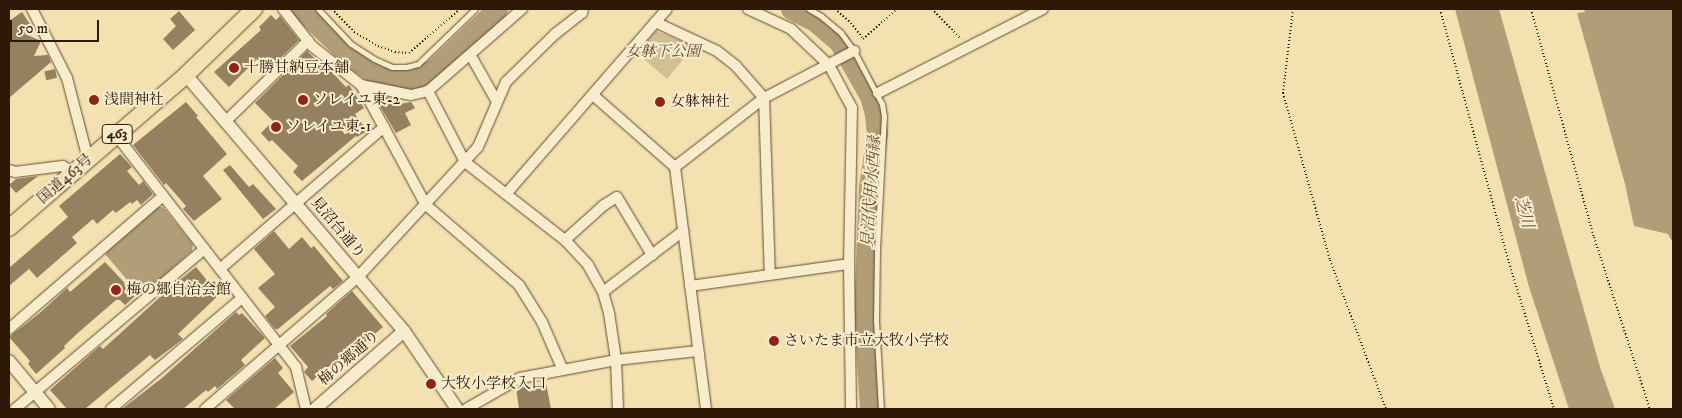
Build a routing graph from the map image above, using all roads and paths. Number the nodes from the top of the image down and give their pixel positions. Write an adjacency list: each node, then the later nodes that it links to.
1 (32, 9): 36 (street)
2 (254, 9): 26 (highway, 国道463号 / 463)
3 (283, 9): 21 (street)
4 (318, 9): 7 (lane)
5 (332, 9): 6 (path)
6 (460, 9)
7 (475, 9)
8 (522, 9): 24 (street)
9 (583, 9): 32 (street)
10 (667, 9): 20 (street)
11 (748, 9): 25 (street)
12 (809, 9): 23 (lane)
13 (835, 9): 14 (path)
14 (897, 9)
15 (932, 9): 22 (path)
16 (1043, 9): 22 (street)
17 (1293, 9): 77 (path)
18 (1440, 9): 78 (path)
19 (1531, 9): 79 (path)
20 (655, 22): 30 (street); 31 (street)
21 (308, 41): 27 (street); 33 (street)
22 (969, 48): 29 (street)
23 (854, 51): 25 (street); 29 (lane)
24 (470, 56): 28 (street); 32 (street)
25 (829, 65): 31 (street); 50 (street)
26 (186, 74): 33 (street, 見沼台通り); 35 (highway, 国道463号 / 463)
27 (361, 85): 28 (street); 34 (street)
28 (428, 91): 37 (street)
29 (878, 93): 76 (lane)
30 (593, 95): 38 (street); 41 (street)
31 (764, 98): 38 (street); 52 (street)
32 (497, 102): 37 (street)
33 (226, 121): 43 (street, 見沼台通り)
34 (384, 127): 43 (street); 44 (street)
35 (116, 135): 36 (highway, 国道463号 / 463); 42 (street)
36 (88, 159): 40 (highway, 国道463号 / 463)
37 (465, 162): 41 (street); 44 (street)
38 (675, 167): 46 (street)
39 (9, 170): 40 (street)
40 (72, 173): 45 (highway, 国道463号 / 463)
41 (506, 194): 47 (street)
42 (163, 196): 48 (street); 57 (street)
43 (296, 203): 51 (street); 53 (street, 見沼台通り)
44 (426, 205): 53 (street); 63 (street)
45 (9, 228)
46 (683, 231): 49 (street); 54 (street)
47 (565, 240): 49 (street); 55 (street)
48 (204, 249): 51 (street); 64 (street)
49 (652, 255): 55 (street)
50 (849, 264): 52 (street); 75 (street)
51 (220, 269): 56 (street)
52 (770, 275): 54 (street)
53 (358, 277): 58 (street, 見沼台通り); 59 (street)
54 (690, 286): 60 (street)
55 (603, 292): 61 (street)
56 (242, 298): 59 (street); 67 (street)
57 (9, 329)
58 (404, 331): 70 (street, 梅の郷通り); 71 (street, 見沼台通り)
59 (279, 345): 68 (street); 69 (street)
60 (698, 351): 61 (street); 74 (street)
61 (616, 360): 63 (street); 73 (street)
62 (9, 361): 64 (street)
63 (563, 370): 72 (street)
64 (35, 392): 65 (street); 66 (street)
65 (15, 409)
66 (49, 409)
67 (111, 409)
68 (205, 409)
69 (306, 409)
70 (315, 409)
71 (457, 409)
72 (466, 409)
73 (618, 409)
74 (706, 409)
75 (852, 409)
76 (881, 409)
77 (1386, 409)
78 (1554, 409)
79 (1650, 409)

